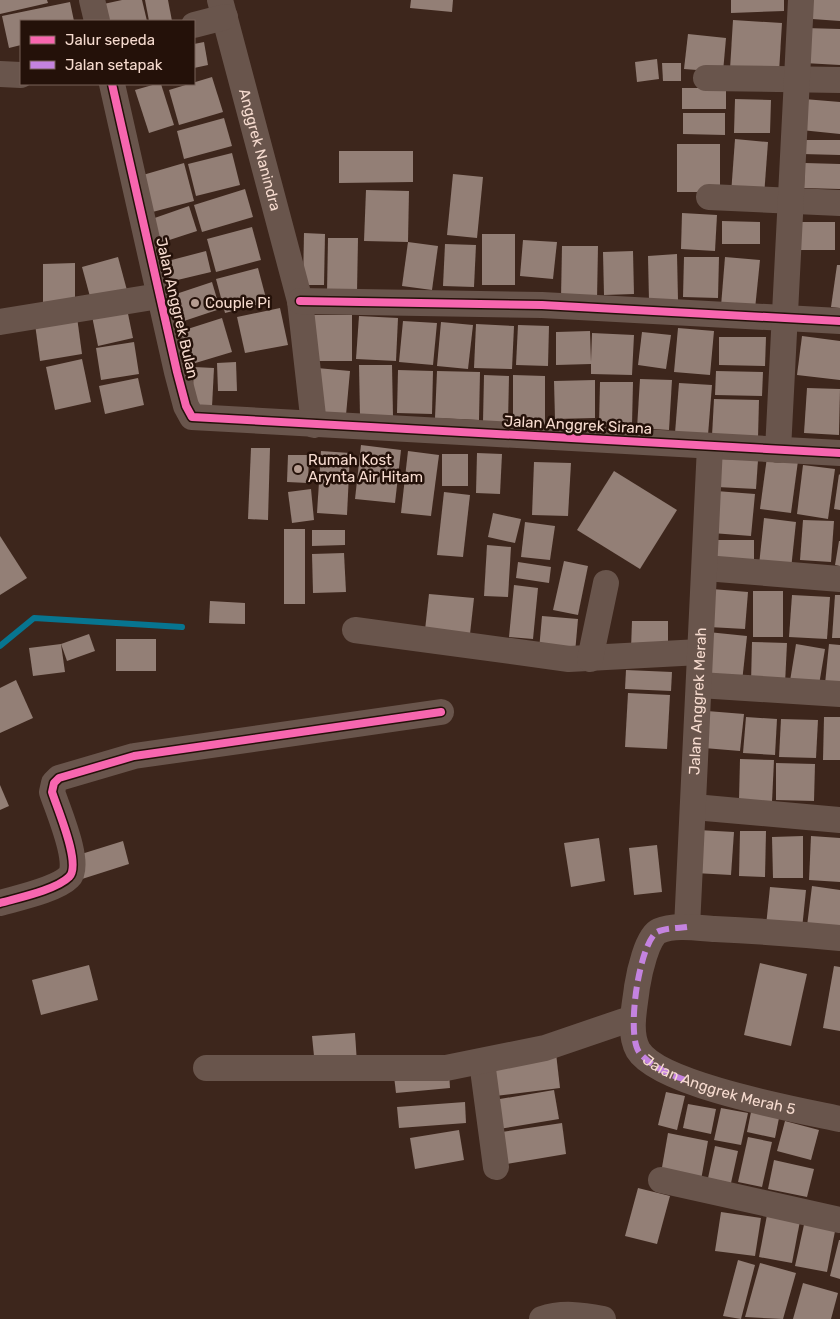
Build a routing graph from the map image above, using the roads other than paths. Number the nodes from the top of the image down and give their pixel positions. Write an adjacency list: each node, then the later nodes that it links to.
1 (92, 0): 4 (street)
2 (801, 0): 9 (street)
3 (222, 8): 5 (street); 16 (street, Anggrek Nanindra)
4 (98, 20)
5 (195, 25)
6 (0, 74): 7 (street)
7 (20, 75)
8 (706, 78): 9 (street)
9 (797, 78): 10 (street); 13 (street)
10 (840, 80)
11 (112, 85): 15 (street, Jalan Anggrek Bulan)
12 (709, 197): 13 (street)
13 (790, 201): 14 (street); 17 (street)
14 (840, 203)
15 (159, 296): 19 (street); 20 (street, Jalan Anggrek Bulan)
16 (300, 301): 17 (street); 20 (street, Anggrek Nanindra)
17 (784, 319): 18 (street); 22 (street)
18 (840, 321)
19 (0, 322)
20 (314, 425): 21 (street, Jalan Anggrek Sirana)
21 (710, 446): 22 (street, Jalan Anggrek Sirana); 24 (street, Jalan Anggrek Merah)
22 (778, 450): 23 (street, Jalan Anggrek Sirana)
23 (840, 453)
24 (705, 568): 25 (street); 28 (street, Jalan Anggrek Merah)
25 (840, 579)
26 (606, 583): 29 (street)
27 (355, 630): 29 (street)
28 (700, 652): 29 (street); 30 (street, Jalan Anggrek Merah)
29 (590, 659)
30 (699, 685): 31 (street); 33 (street, Jalan Anggrek Merah)
31 (840, 694)
32 (441, 712): 35 (street)
33 (694, 807): 34 (street); 36 (street, Jalan Anggrek Merah)
34 (840, 820)
35 (0, 903)
36 (687, 928): 37 (street); 38 (street, Jalan Anggrek Merah 5)
37 (840, 938)
38 (633, 1018): 39 (street); 41 (street, Jalan Anggrek Merah 5)
39 (482, 1062): 40 (street); 42 (street)
40 (206, 1068)
41 (840, 1119)
42 (496, 1167)
43 (661, 1180): 44 (street)
44 (840, 1220)
45 (592, 1317): 46 (street)
46 (542, 1319)

